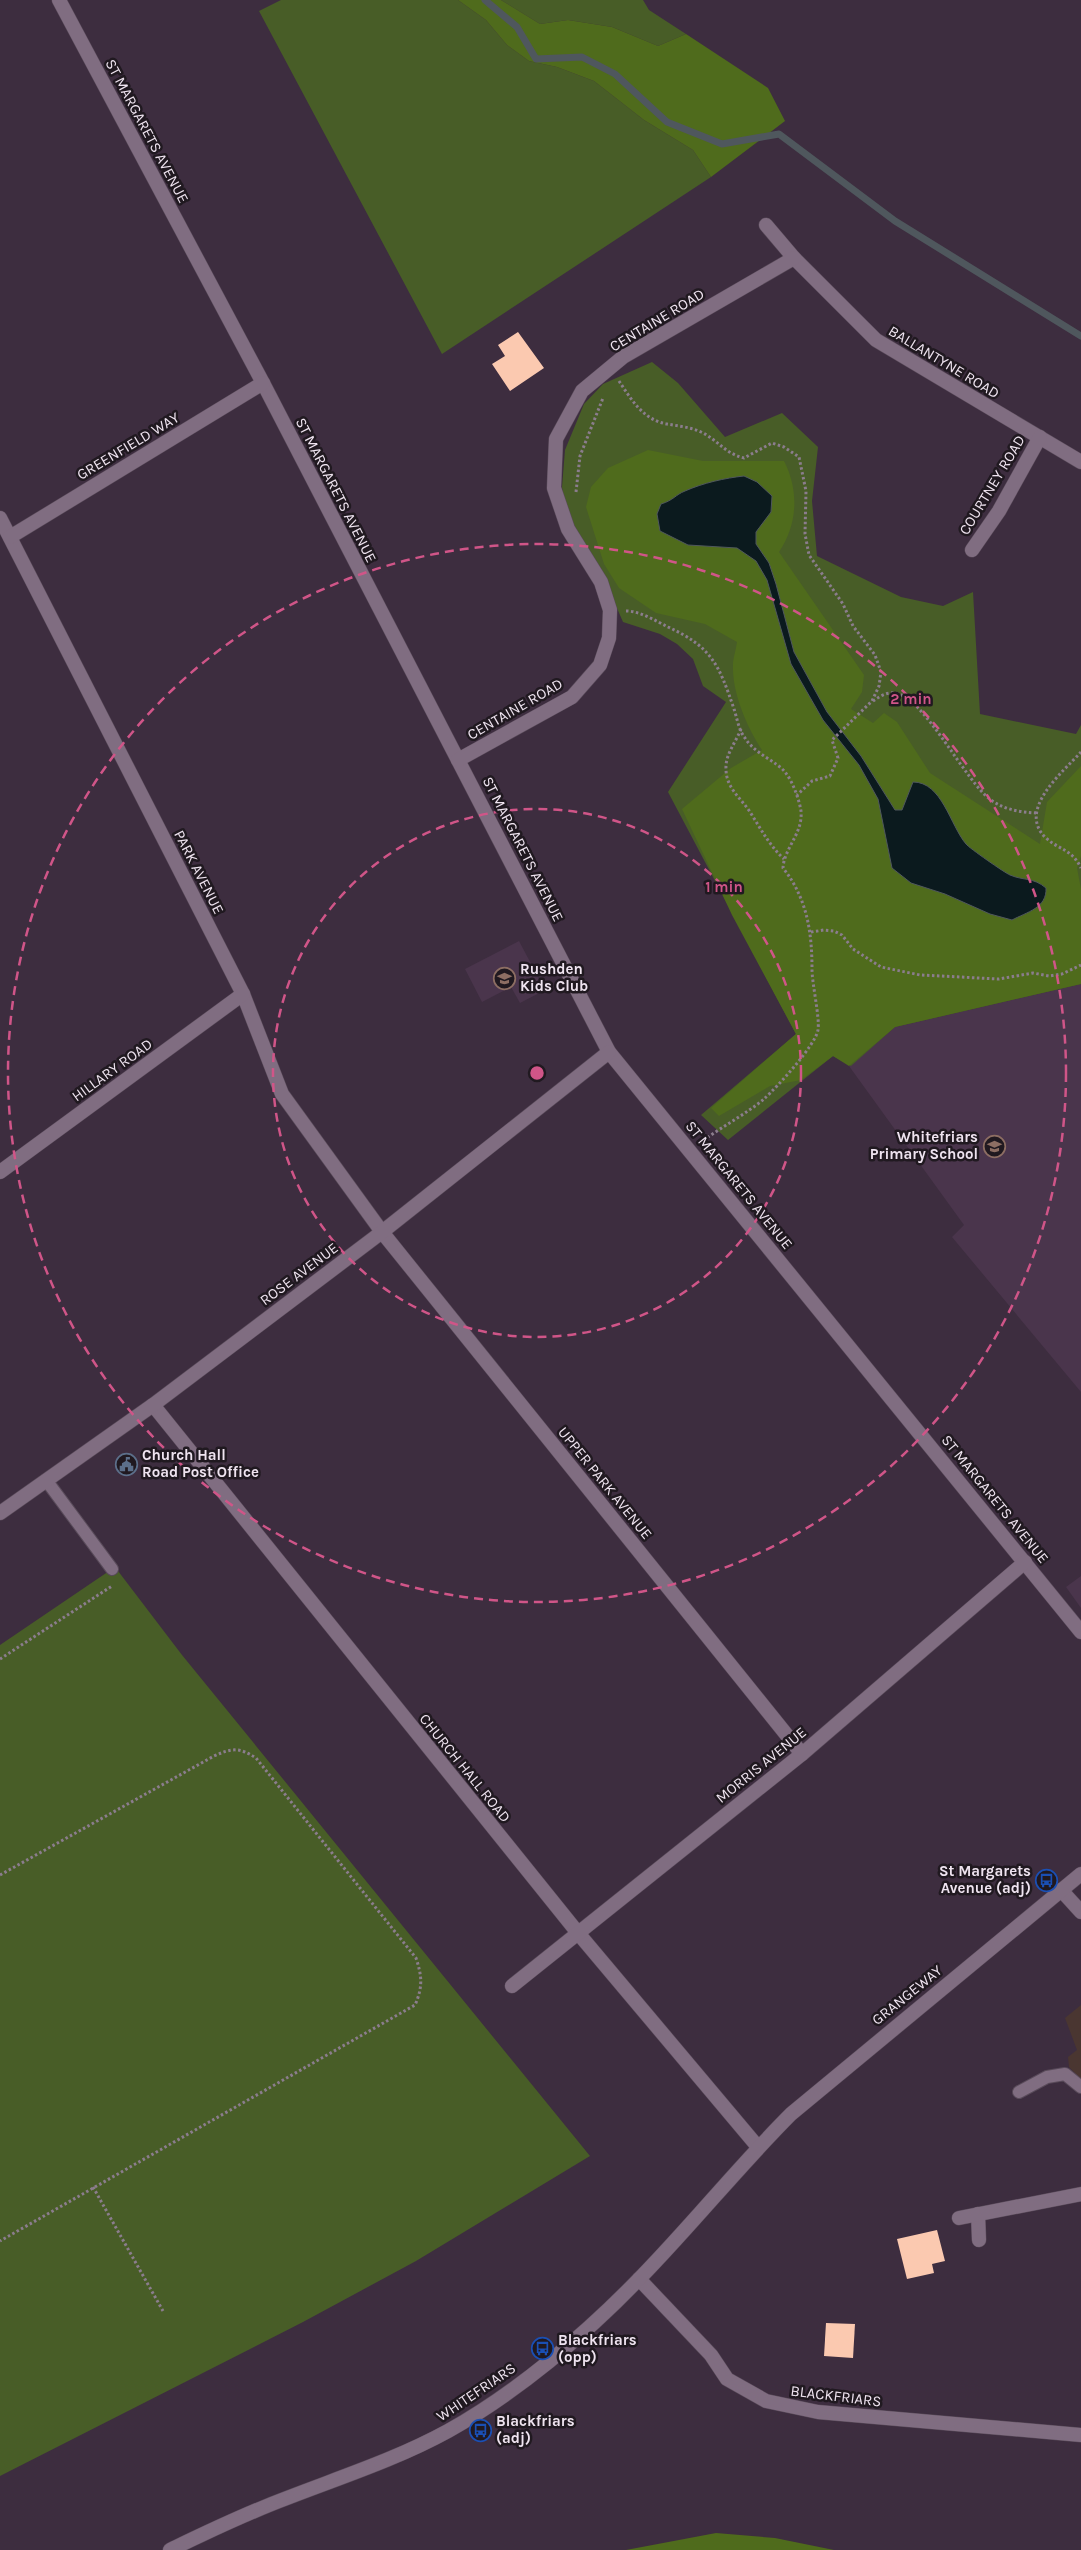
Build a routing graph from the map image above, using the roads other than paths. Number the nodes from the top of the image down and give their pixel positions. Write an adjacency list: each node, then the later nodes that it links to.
1 (59, 0): 4 (street, ST MARGARETS AVENUE)
2 (766, 225): 3 (street, BALLANTYNE ROAD)
3 (794, 258): 5 (street, BALLANTYNE ROAD); 10 (street, CENTAINE ROAD)
4 (262, 383): 8 (street, GREENFIELD WAY); 10 (street, ST MARGARETS AVENUE)
5 (1040, 437): 6 (street, BALLANTYNE ROAD); 9 (street, COURTNEY ROAD)
6 (1081, 462)
7 (0, 518): 8 (street, PARK AVENUE)
8 (10, 537): 11 (street, PARK AVENUE)
9 (972, 550)
10 (458, 760): 12 (street, ST MARGARETS AVENUE)
11 (243, 994): 13 (street, HILLARY ROAD); 14 (street, PARK AVENUE)
12 (610, 1052): 14 (street, ROSE AVENUE); 18 (street, ST MARGARETS AVENUE)
13 (0, 1172)
14 (382, 1232): 15 (street, ROSE AVENUE); 21 (street, UPPER PARK AVENUE)
15 (153, 1405): 16 (street, ROSE AVENUE); 25 (street, CHURCH HALL ROAD)
16 (46, 1480): 17 (street, ROSE AVENUE); 19 (lane)
17 (0, 1513)
18 (1025, 1562): 20 (street, ST MARGARETS AVENUE); 21 (street, MORRIS AVENUE)
19 (112, 1569)
20 (1081, 1632)
21 (802, 1754): 25 (street, MORRIS AVENUE)
22 (1081, 1874): 23 (street, GRANGEWAY)
23 (1061, 1890): 24 (street); 29 (street, GRANGEWAY)
24 (1081, 1912)
25 (578, 1933): 26 (street, MORRIS AVENUE); 29 (street, CHURCH HALL ROAD)
26 (512, 1986)
27 (1081, 2087): 28 (lane)
28 (1019, 2092)
29 (758, 2147): 34 (street, WHITEFRIARS)
30 (1081, 2194): 31 (street)
31 (978, 2214): 32 (street); 33 (street)
32 (959, 2218)
33 (980, 2240)
34 (639, 2279): 35 (street, BLACKFRIARS); 36 (street, WHITEFRIARS)
35 (1081, 2435)
36 (170, 2550)

